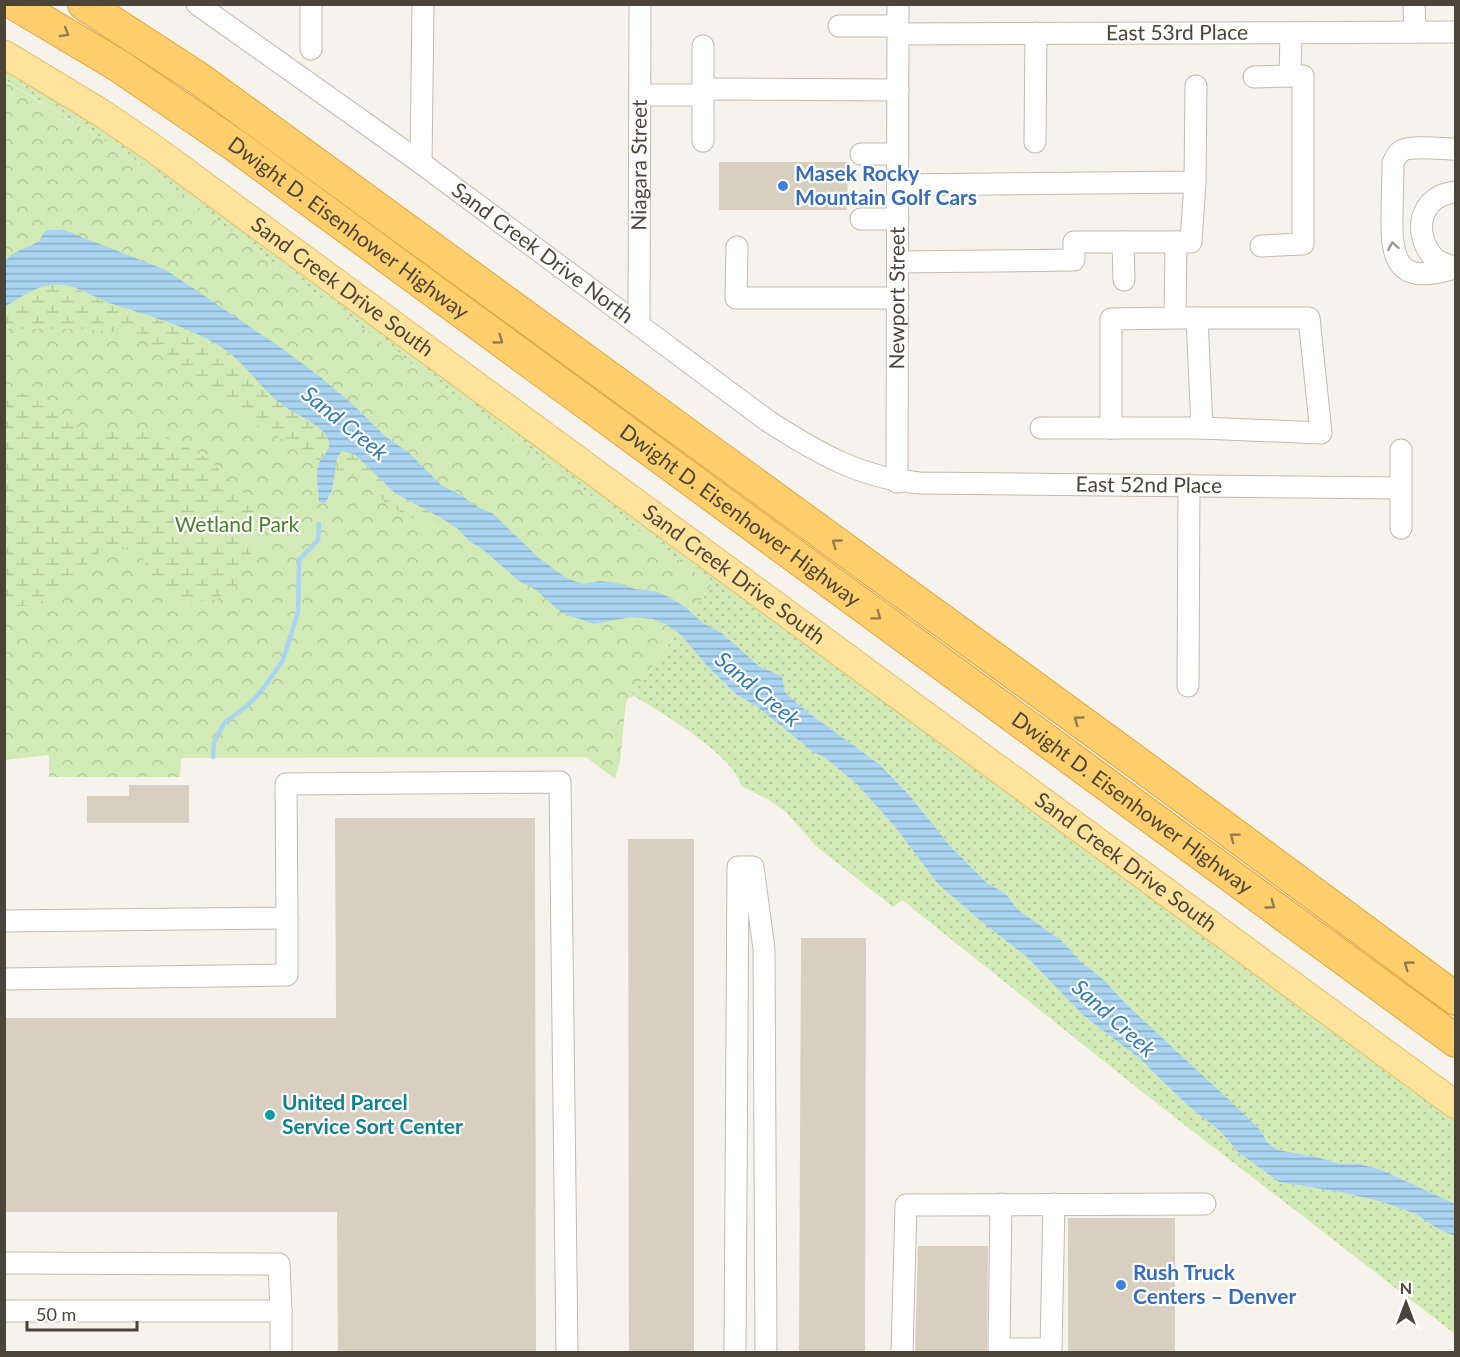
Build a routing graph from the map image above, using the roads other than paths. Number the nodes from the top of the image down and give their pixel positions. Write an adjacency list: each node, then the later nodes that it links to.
1 (15, 4): 59 (highway, Dwight D. Eisenhower Highway, one-way to 59)
2 (84, 4): 58 (highway, Dwight D. Eisenhower Highway, one-way to 2)
3 (197, 4): 29 (street, Sand Creek Drive North)
4 (311, 4): 16 (street)
5 (423, 4): 29 (street)
6 (640, 4): 23 (street, Niagara Street)
7 (898, 4): 10 (street, Newport Street)
8 (1414, 4): 11 (street)
9 (839, 26): 10 (street, East 53rd Place)
10 (898, 30): 13 (street, East 53rd Place); 21 (street, Newport Street)
11 (1415, 32): 12 (street, East 53rd Place); 14 (street, East 53rd Place)
12 (1455, 32)
13 (1036, 33): 14 (street, East 53rd Place); 25 (street)
14 (1292, 33): 18 (street)
15 (703, 46): 22 (street)
16 (311, 49)
17 (4, 54): 60 (main road, Sand Creek Drive South)
18 (1290, 76): 19 (street); 37 (street)
19 (1254, 77)
20 (1196, 86): 30 (street)
21 (898, 90): 22 (street); 28 (street, Newport Street)
22 (703, 92): 23 (street); 24 (street)
23 (640, 95): 45 (street, Niagara Street)
24 (703, 141)
25 (1035, 142)
26 (1455, 149): 40 (street, one-way to 26)
27 (861, 154): 28 (street)
28 (898, 154): 31 (street, Newport Street)
29 (421, 164): 45 (street, Sand Creek Drive North)
30 (1195, 182): 31 (street); 36 (street)
31 (898, 185): 34 (street, Newport Street)
32 (1455, 192): 40 (street)
33 (861, 219): 34 (street)
34 (898, 219): 39 (street, Newport Street)
35 (1123, 242): 36 (street); 39 (street); 41 (street)
36 (1176, 242): 43 (street)
37 (1261, 246)
38 (737, 247): 42 (street)
39 (898, 262): 42 (street, Newport Street)
40 (1455, 268)
41 (1124, 280)
42 (898, 298): 50 (street, Newport Street)
43 (1175, 318): 44 (street); 47 (street)
44 (1197, 318): 48 (street); 48 (street)
45 (639, 325): 50 (street, Sand Creek Drive North)
46 (1041, 428): 47 (street)
47 (1111, 428): 48 (street)
48 (1202, 428)
49 (1401, 450): 52 (street)
50 (897, 482): 51 (street, East 52nd Place)
51 (1189, 485): 52 (street, East 52nd Place); 54 (street)
52 (1401, 488): 53 (street)
53 (1401, 528)
54 (1188, 686)
55 (287, 918): 56 (street); 57 (street); 69 (street)
56 (4, 921)
57 (4, 979)
58 (1455, 999)
59 (1455, 1041)
60 (1455, 1105)
61 (1001, 1204): 62 (street); 67 (street); 72 (street)
62 (1054, 1204): 63 (street); 67 (street)
63 (1205, 1204)
64 (4, 1263): 66 (street)
65 (4, 1311): 66 (street)
66 (281, 1311): 68 (street)
67 (1050, 1351)
68 (281, 1353)
69 (567, 1353)
70 (735, 1353): 71 (street)
71 (766, 1353)
72 (902, 1353)

